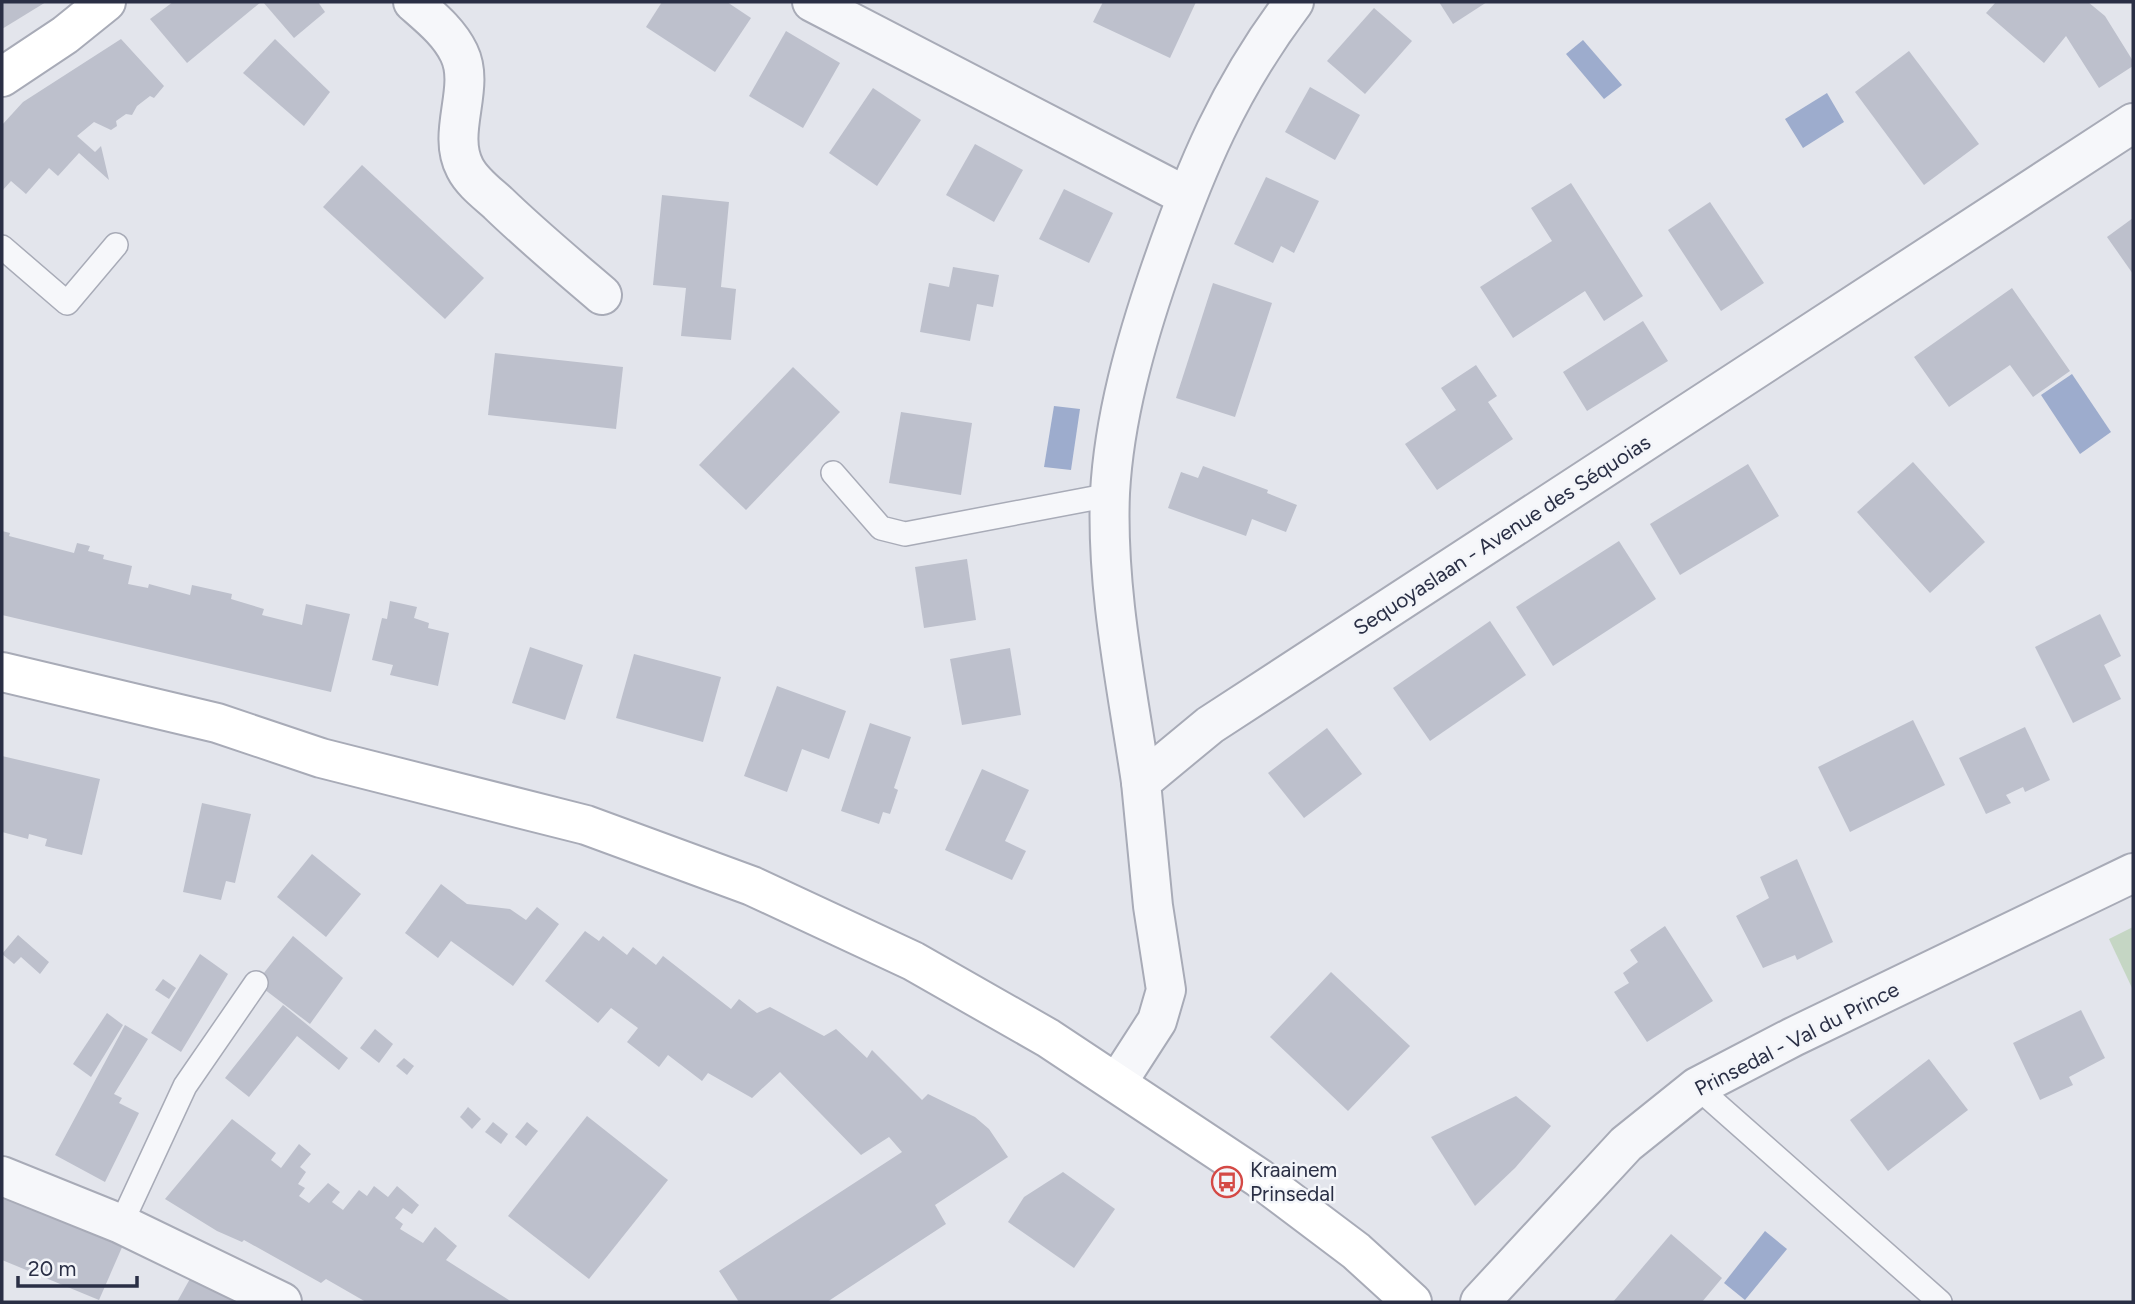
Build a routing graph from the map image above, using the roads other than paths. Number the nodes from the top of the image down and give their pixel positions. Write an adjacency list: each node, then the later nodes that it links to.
1 (106, 2): 5 (street)
2 (413, 2): 10 (street)
3 (812, 2): 7 (street)
4 (1294, 2): 7 (street)
5 (2, 77)
6 (2133, 123): 14 (street, Sequoyaslaan - Avenue des Séquoias)
7 (1186, 196): 12 (street)
8 (116, 245): 9 (lane)
9 (2, 247)
10 (602, 295)
11 (833, 473): 12 (lane)
12 (1110, 495): 14 (street)
13 (2, 673): 17 (street)
14 (1141, 782): 17 (street)
15 (2133, 873): 18 (street, Prinsedal - Val du Prince)
16 (256, 983): 20 (lane)
17 (1118, 1083): 22 (street)
18 (1697, 1087): 23 (street, Prinsedal - Val du Prince); 24 (lane)
19 (2, 1176): 20 (street)
20 (121, 1224): 21 (street)
21 (282, 1302)
22 (1412, 1302)
23 (1480, 1302)
24 (1940, 1302)

